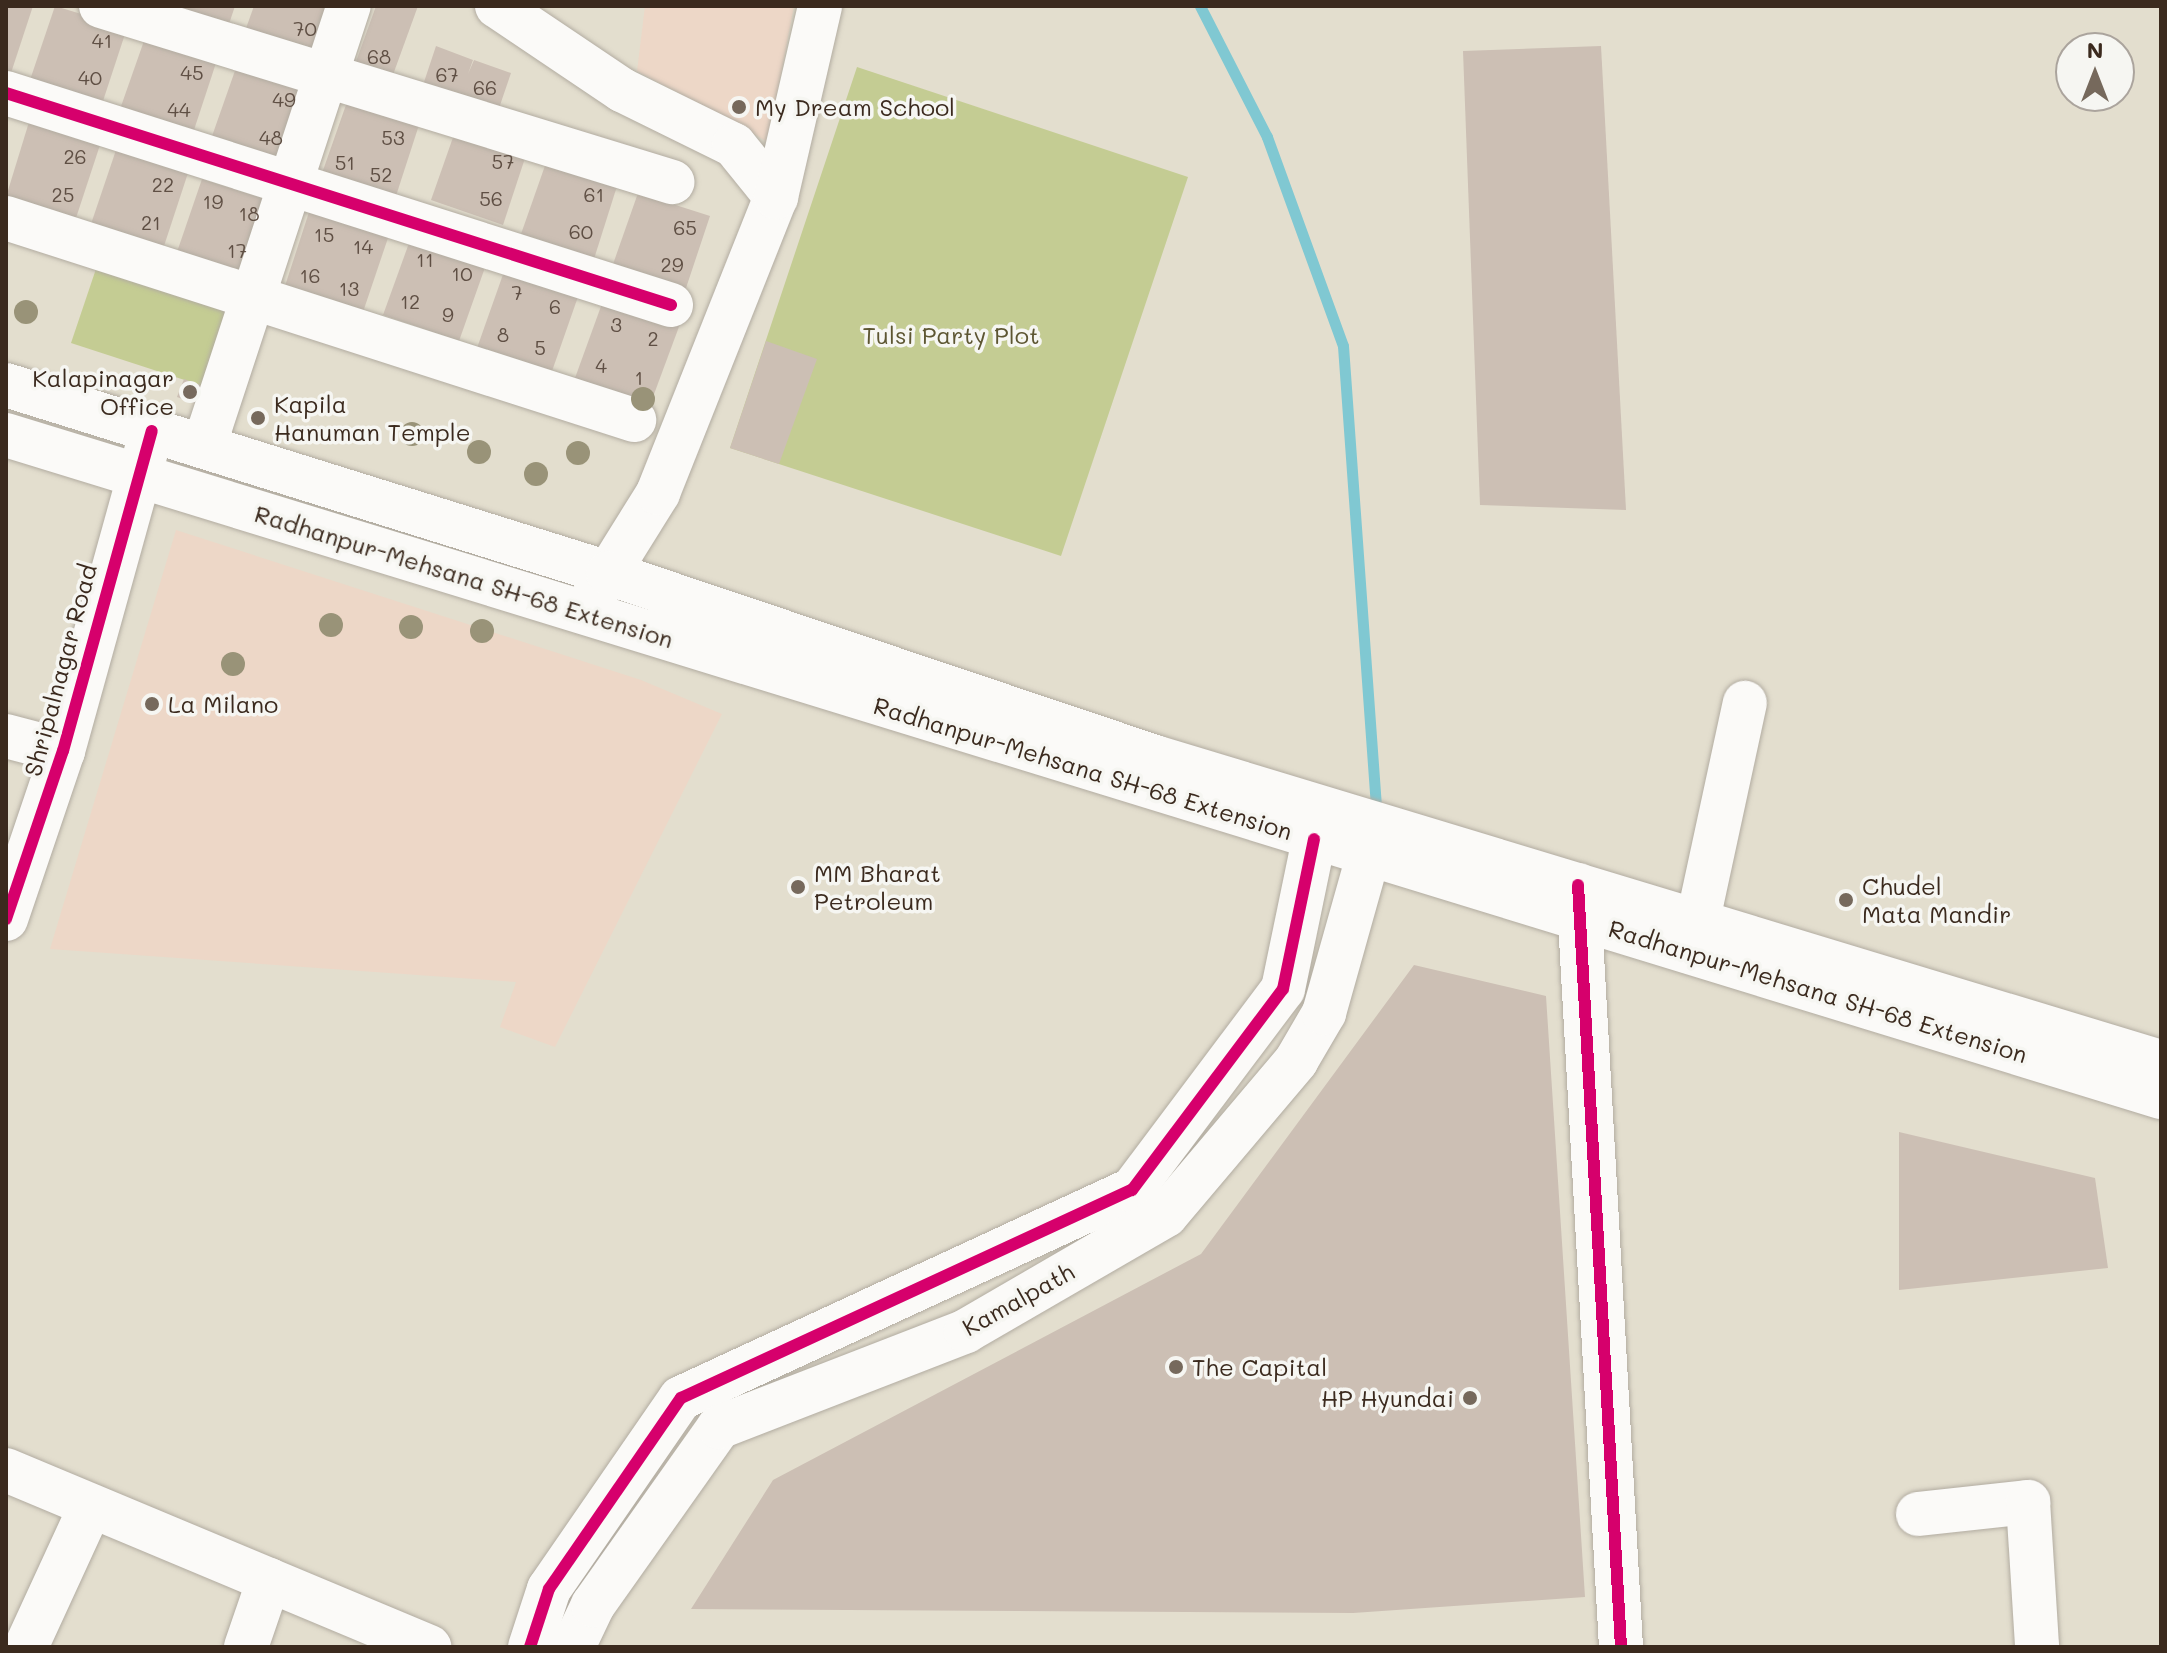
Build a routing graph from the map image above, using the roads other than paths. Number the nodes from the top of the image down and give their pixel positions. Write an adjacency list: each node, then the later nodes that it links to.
1 (101, 6): 5 (main road)
2 (349, 6): 5 (main road)
3 (497, 6): 9 (main road)
4 (820, 6): 9 (main road)
5 (326, 75): 7 (main road); 8 (main road)
6 (6, 93): 8 (main road)
7 (672, 182)
8 (290, 184): 11 (main road); 12 (main road)
9 (776, 197): 19 (main road)
10 (6, 218): 11 (main road)
11 (251, 296): 14 (main road); 17 (main road)
12 (671, 305)
13 (6, 385): 15 (main road)
14 (634, 420)
15 (152, 431): 17 (main road); 18 (main road, Shripalnagar Road)
16 (6, 435): 18 (main road, Radhanpur-Mehsana SH-68 Extension)
17 (204, 446): 19 (main road)
18 (135, 475): 20 (main road, Radhanpur-Mehsana SH-68 Extension); 23 (main road, Shripalnagar Road)
19 (608, 573): 20 (main road); 24 (main road)
20 (584, 612): 24 (main road, Radhanpur-Mehsana SH-68 Extension)
21 (1745, 703): 31 (main road)
22 (6, 736): 23 (main road)
23 (63, 751): 27 (main road, Shripalnagar Road)
24 (1262, 806): 25 (main road, Radhanpur-Mehsana SH-68 Extension); 28 (main road)
25 (1314, 839): 26 (main road, Radhanpur-Mehsana SH-68 Extension); 41 (main road)
26 (1368, 856): 28 (main road, Radhanpur-Mehsana SH-68 Extension); 42 (main road, Kamalpath)
27 (14, 872): 30 (main road, Shripalnagar Road)
28 (1505, 881): 29 (main road, Radhanpur-Mehsana SH-68 Extension)
29 (1580, 902): 31 (main road, Radhanpur-Mehsana SH-68 Extension); 43 (main road)
30 (6, 919)
31 (1694, 937): 32 (main road); 33 (main road, Radhanpur-Mehsana SH-68 Extension)
32 (2161, 1062)
33 (2161, 1097)
34 (6, 1470): 35 (main road)
35 (91, 1506): 37 (main road); 38 (main road)
36 (1918, 1514): 44 (main road)
37 (269, 1580): 39 (main road); 40 (main road)
38 (26, 1647)
39 (246, 1647)
40 (429, 1647)
41 (530, 1647)
42 (573, 1647)
43 (1621, 1647)
44 (2037, 1647)

